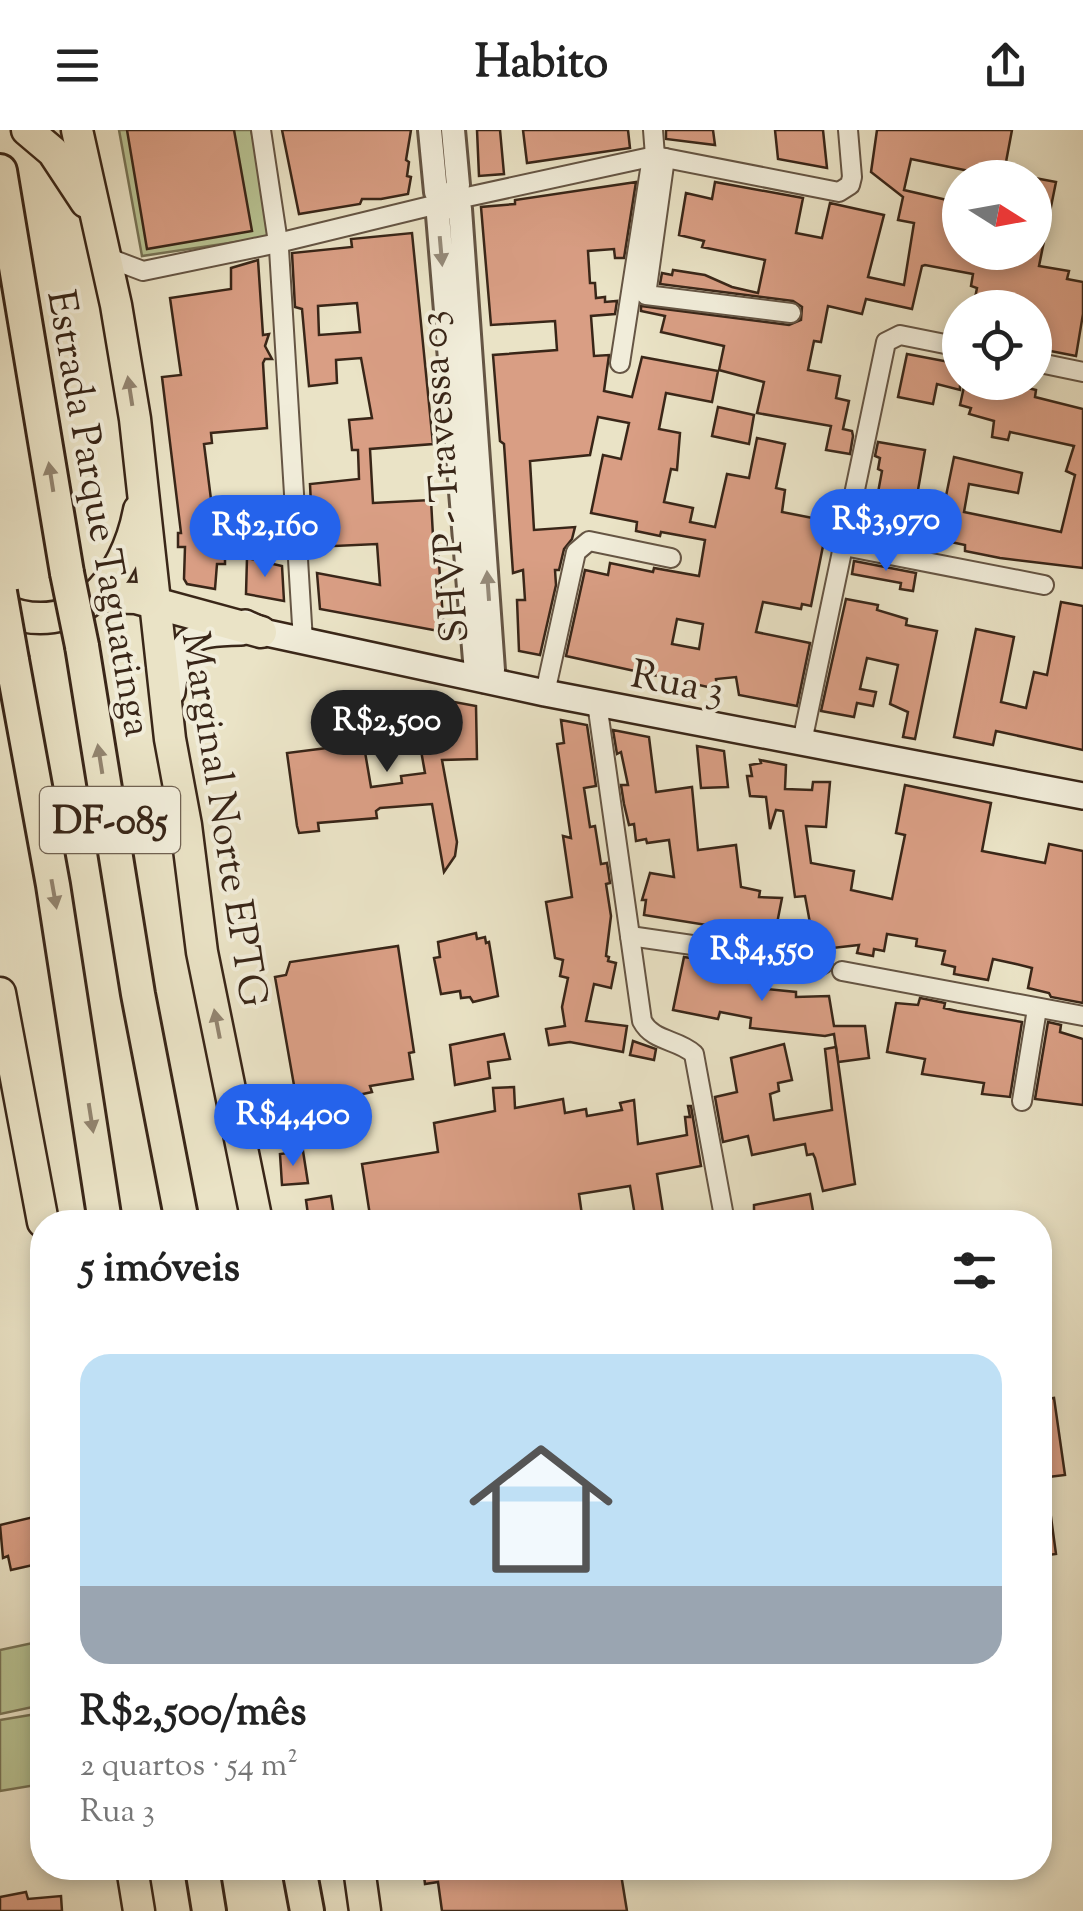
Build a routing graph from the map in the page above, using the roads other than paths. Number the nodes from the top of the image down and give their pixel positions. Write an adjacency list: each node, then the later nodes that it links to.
1 (27, 130): 11 (main road)
2 (76, 130): 11 (main road, Marginal Norte EPTG)
3 (262, 130): 12 (street)
4 (430, 130): 10 (street, SHVP - Travessa 03)
5 (453, 130): 10 (street, SHVP - Travessa 03)
6 (653, 130): 8 (street)
7 (848, 130): 8 (street)
8 (658, 157): 10 (street); 16 (street); 18 (street)
9 (0, 172): 47 (highway, Estrada Parque Taguatinga / DF-085, one-way to 9, bridge)
10 (449, 202): 12 (street); 32 (street, SHVP - Travessa 03)
11 (100, 226): 13 (main road, Marginal Norte EPTG)
12 (278, 243): 14 (street); 31 (street)
13 (106, 257): 14 (street); 15 (main road, Marginal Norte EPTG)
14 (143, 270): 15 (street)
15 (116, 304): 21 (main road, Marginal Norte EPTG, one-way to 15)
16 (791, 313)
17 (942, 344): 23 (street)
18 (620, 363)
19 (1052, 366): 20 (street)
20 (1083, 372)
21 (143, 488): 22 (main road, Marginal Norte EPTG); 27 (main road)
22 (148, 533): 28 (main road, Marginal Norte EPTG); 30 (main road)
23 (844, 546): 25 (street); 36 (street)
24 (671, 558): 33 (street)
25 (1044, 585)
26 (0, 592): 46 (highway, DF-085, one-way to 46, bridge)
27 (98, 596): 28 (main road); 29 (main road)
28 (154, 604): 30 (main road); 35 (main road, Marginal Norte EPTG)
29 (0, 609)
30 (261, 632): 31 (main road, Rua 3); 35 (main road)
31 (303, 641): 32 (main road, Rua 3)
32 (486, 681): 33 (main road, Rua 3)
33 (545, 693): 34 (main road, Rua 3)
34 (596, 703): 36 (main road, Rua 3); 38 (street)
35 (170, 739): 48 (main road, Marginal Norte EPTG, one-way to 35)
36 (802, 742): 37 (main road, Rua 3)
37 (1083, 796)
38 (630, 936): 39 (street); 49 (street)
39 (823, 964)
40 (842, 971): 42 (street)
41 (0, 993): 45 (main road)
42 (1037, 1009): 43 (street); 44 (street)
43 (1083, 1016)
44 (1022, 1101)
45 (41, 1210)
46 (103, 1210)
47 (180, 1210)
48 (255, 1210)
49 (723, 1210)
50 (134, 1880): 55 (main road)
51 (197, 1880): 56 (highway)
52 (201, 1880): 57 (highway)
53 (301, 1880): 58 (highway)
54 (361, 1880): 59 (main road)
55 (140, 1911)
56 (194, 1911)
57 (209, 1911)
58 (306, 1911)
59 (365, 1911)

